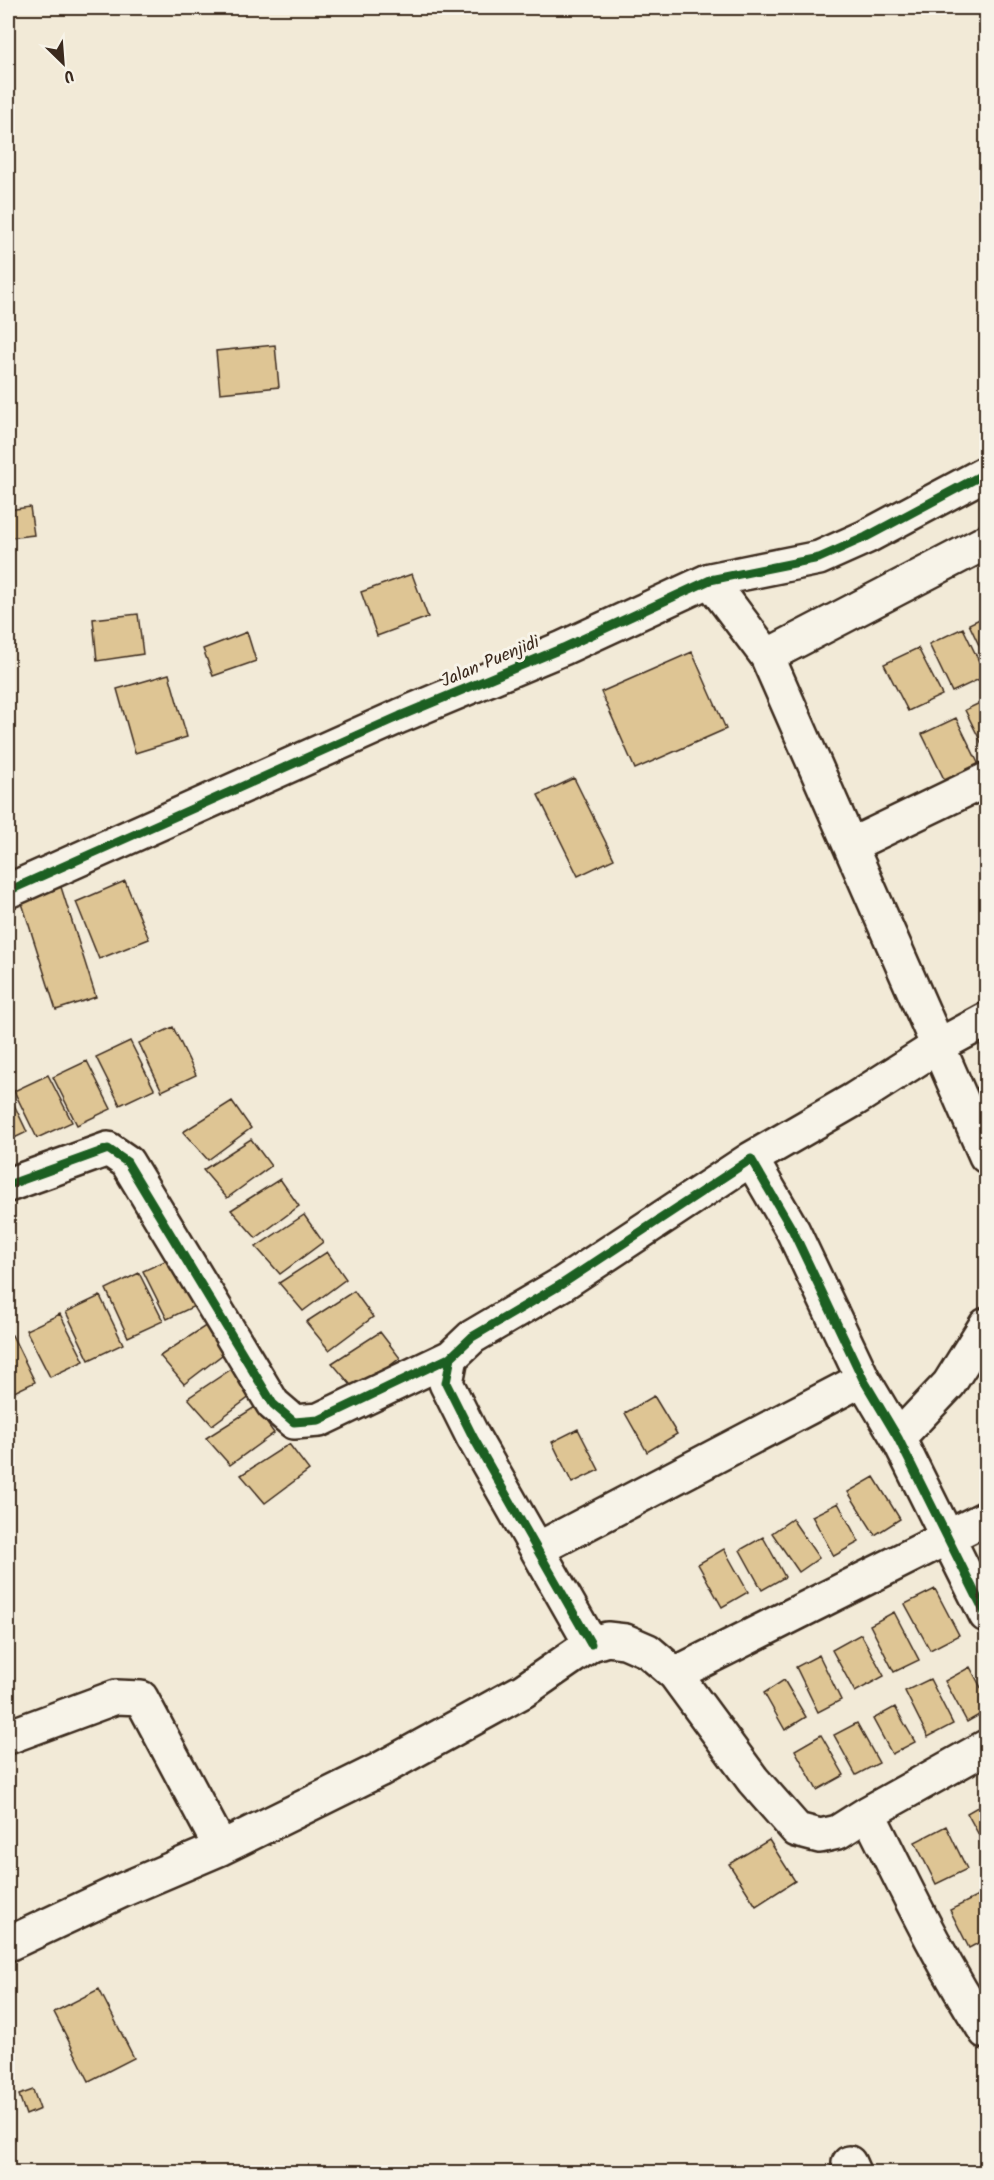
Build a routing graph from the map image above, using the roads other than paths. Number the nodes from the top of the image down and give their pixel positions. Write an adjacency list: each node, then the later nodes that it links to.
1 (987, 473): 3 (street, Jalan Puenjidi)
2 (987, 542): 4 (street)
3 (710, 580): 4 (street); 7 (street, Jalan Puenjidi)
4 (767, 656): 6 (street)
5 (987, 780): 6 (street)
6 (851, 845): 9 (street)
7 (8, 891)
8 (987, 1020): 9 (street)
9 (938, 1046): 10 (street); 12 (street)
10 (974, 1094): 11 (street)
11 (987, 1156)
12 (751, 1159): 15 (street); 16 (street)
13 (8, 1185): 15 (street)
14 (987, 1324): 17 (street)
15 (451, 1357): 20 (street)
16 (864, 1379): 17 (street); 20 (street)
17 (898, 1438): 19 (street)
18 (987, 1518): 19 (street)
19 (948, 1538): 21 (street); 23 (street)
20 (538, 1549): 22 (street)
21 (987, 1615)
22 (591, 1644): 23 (street); 27 (street)
23 (675, 1674): 26 (street)
24 (8, 1737): 27 (street)
25 (987, 1747): 26 (street)
26 (868, 1813): 29 (street)
27 (221, 1848): 28 (street)
28 (8, 1944)
29 (987, 2032)

